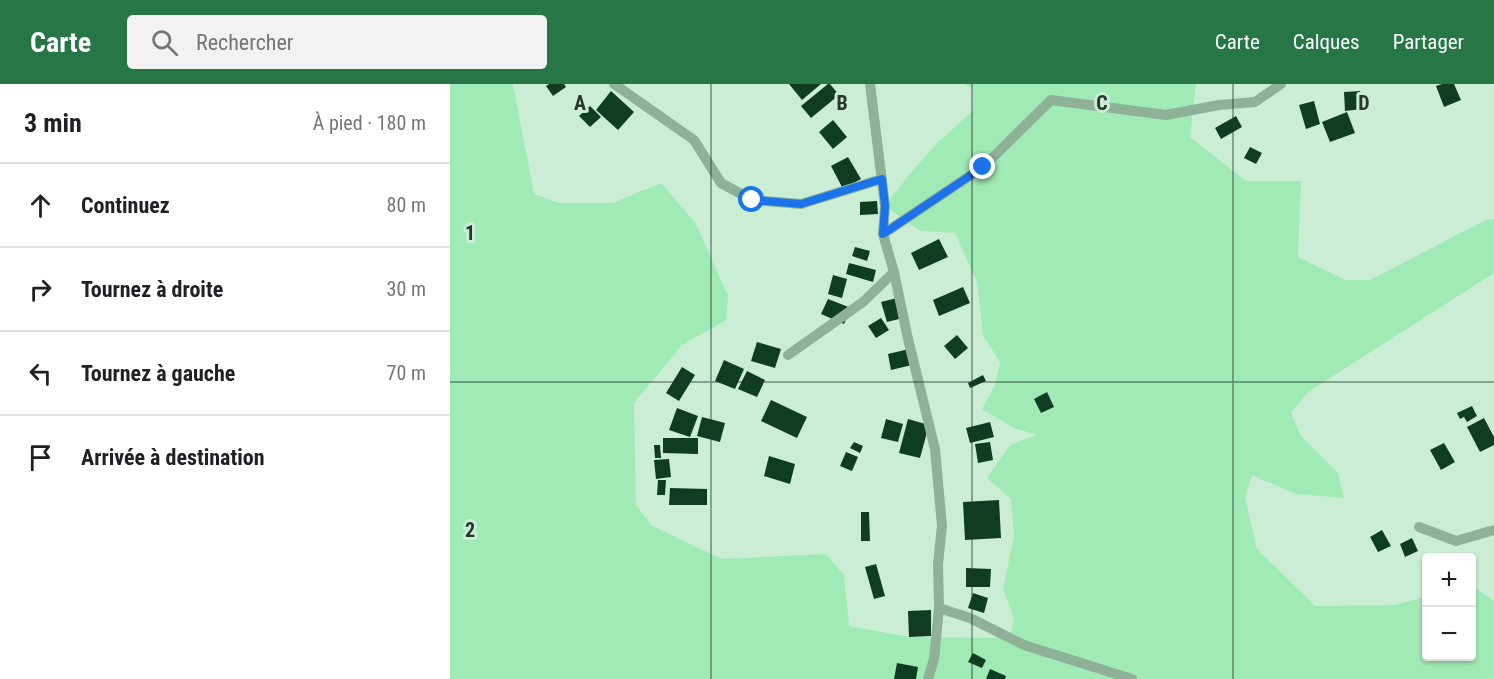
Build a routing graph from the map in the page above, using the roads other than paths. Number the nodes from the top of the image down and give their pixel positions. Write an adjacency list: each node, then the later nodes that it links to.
1 (614, 84): 4 (street)
2 (870, 84): 4 (street)
3 (1281, 84): 5 (street)
4 (882, 179): 5 (street)
5 (883, 234): 6 (street)
6 (894, 272): 7 (street); 10 (street)
7 (788, 355)
8 (1419, 528): 9 (street)
9 (1494, 530)
10 (939, 608): 11 (street); 12 (street)
11 (928, 679)
12 (1132, 679)

